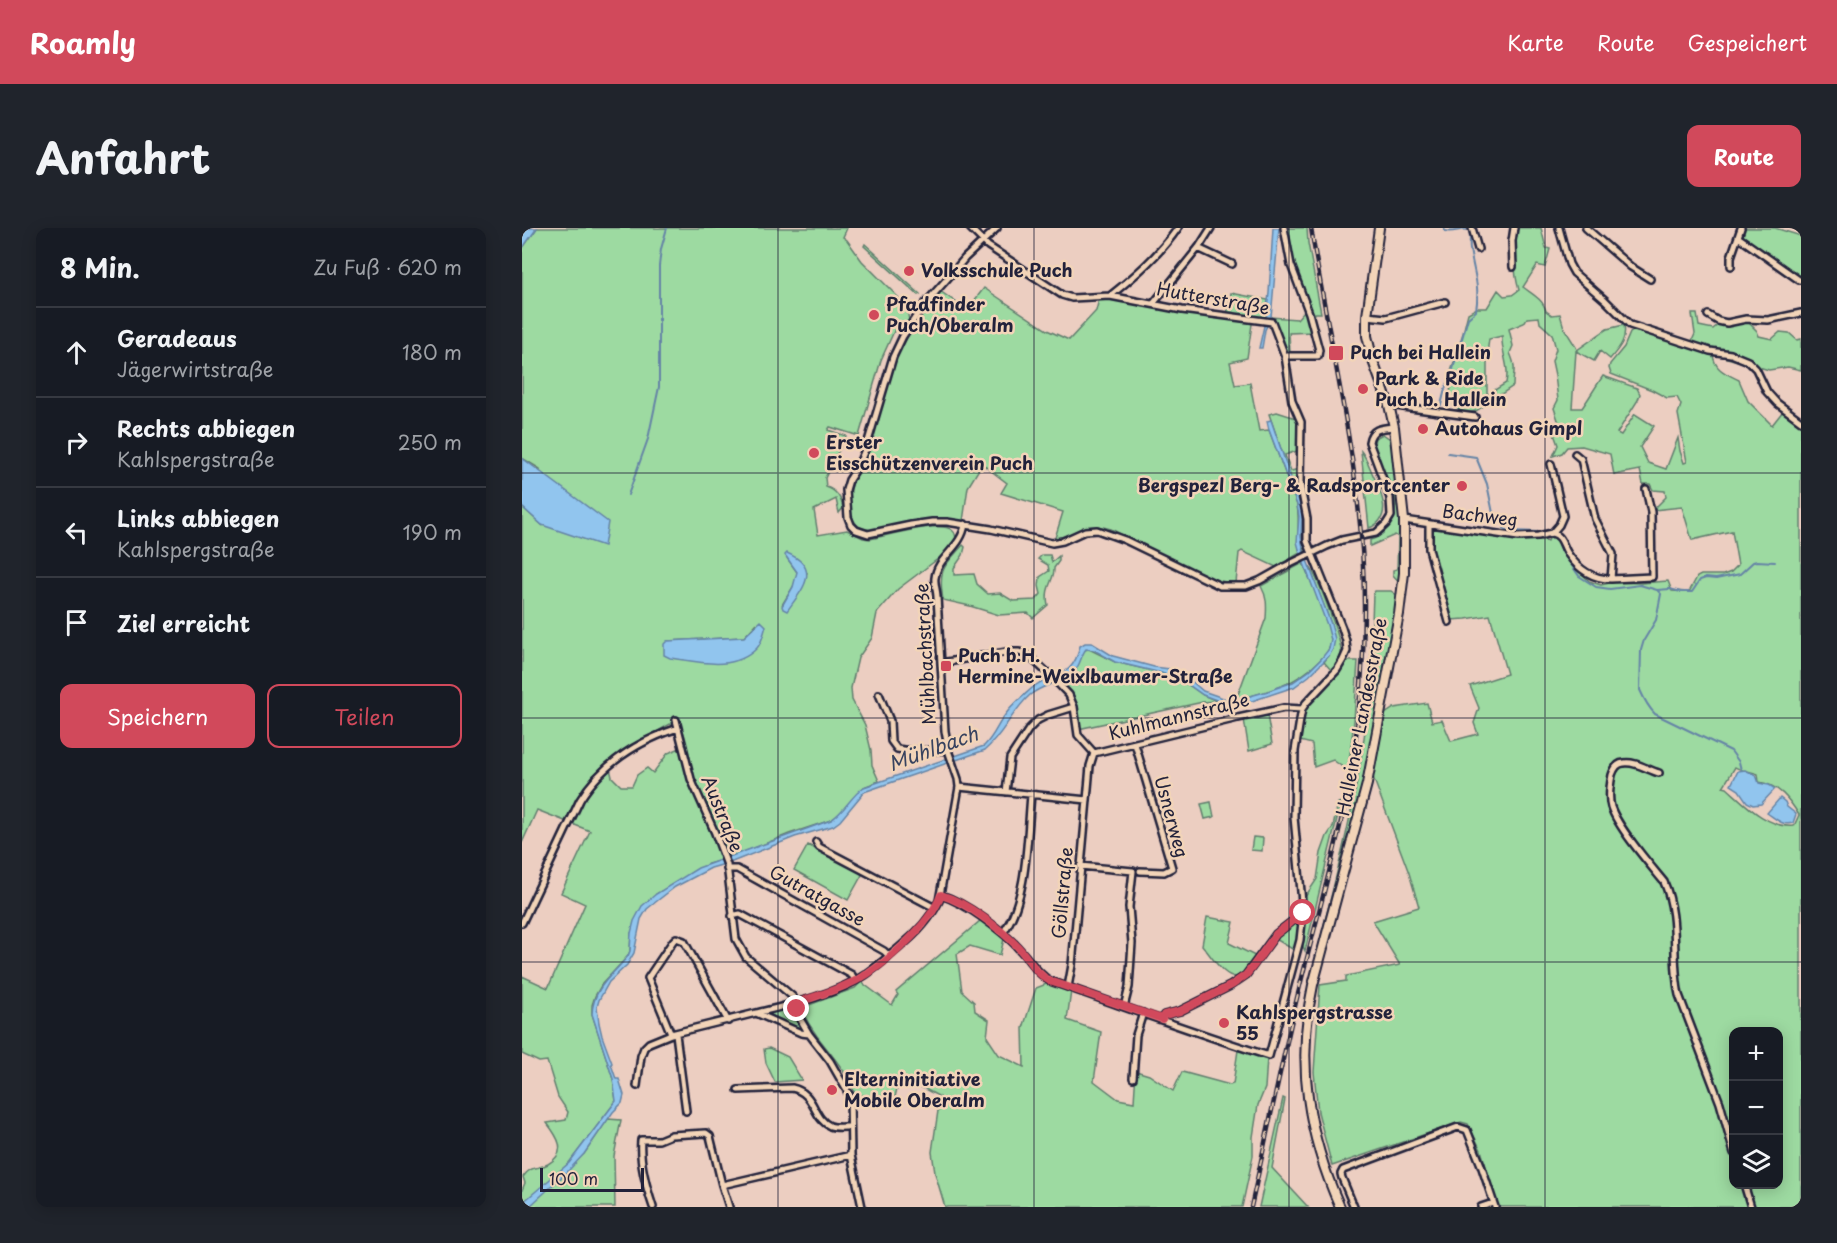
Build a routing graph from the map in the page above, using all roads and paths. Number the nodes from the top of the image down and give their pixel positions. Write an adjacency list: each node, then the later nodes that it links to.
1 (970, 228): 13 (street, Hutterstraße)
2 (997, 228): 13 (street)
3 (1178, 228): 21 (street)
4 (1211, 228): 14 (street)
5 (1284, 228): 27 (street)
6 (1379, 228): 26 (main road, Halleiner Landesstraße)
7 (1472, 228): 15 (street)
8 (1514, 228): 18 (street)
9 (1559, 228): 30 (street)
10 (1586, 228): 19 (street)
11 (1741, 228): 12 (street)
12 (1738, 237): 17 (street); 20 (street)
13 (983, 242): 21 (street, Hutterstraße); 36 (street)
14 (1198, 248): 16 (street); 23 (street)
15 (1478, 249)
16 (1232, 264)
17 (1731, 266)
18 (1513, 267)
19 (1650, 279)
20 (1799, 280)
21 (1110, 296): 23 (street, Hutterstraße)
22 (1446, 302): 26 (street)
23 (1153, 304): 27 (street, Hutterstraße)
24 (1801, 313): 25 (street)
25 (1708, 315)
26 (1367, 316): 28 (main road, Halleiner Landesstraße)
27 (1285, 356): 39 (street, Hutterstraße)
28 (1389, 405): 29 (street); 31 (main road, Halleiner Landesstraße)
29 (1475, 417)
30 (1801, 421)
31 (1394, 427): 35 (main road, Halleiner Landesstraße); 39 (street)
32 (1575, 454): 40 (street)
33 (1551, 464): 38 (street)
34 (1646, 489): 40 (street)
35 (1404, 520): 37 (street, Bachweg); 90 (main road, Halleiner Landesstraße)
36 (965, 524): 39 (street); 42 (street, Mühlbachstraße)
37 (1429, 525): 38 (street, Bachweg); 41 (street)
38 (1552, 533): 40 (street)
39 (1309, 555): 45 (street, Hutterstraße)
40 (1611, 579)
41 (1449, 622)
42 (942, 663): 44 (street); 49 (street, Mühlbachstraße)
43 (879, 694): 49 (street)
44 (1074, 707): 50 (street); 53 (street)
45 (1302, 709): 48 (street, Kuhlmannstraße); 62 (street)
46 (676, 720): 47 (street, Austraße)
47 (678, 728): 58 (street, Austraße); 64 (street)
48 (1135, 744): 50 (street, Kuhlmannstraße); 59 (street, Usnerweg)
49 (948, 751): 52 (street)
50 (1094, 753): 55 (street, Kuhlmannstraße)
51 (1659, 773): 82 (street)
52 (959, 788): 53 (street); 60 (street)
53 (1006, 792): 54 (street)
54 (1031, 795): 55 (street); 65 (street)
55 (1087, 800): 57 (street, Göllstraße)
56 (816, 842): 61 (street)
57 (1080, 866): 68 (street, Göllstraße); 70 (street)
58 (727, 867): 63 (street, Austraße); 66 (street, Gutratgasse)
59 (1140, 871)
60 (941, 895): 61 (street); 65 (street)
61 (935, 908): 66 (street)
62 (1303, 913): 73 (street); 73 (street)
63 (732, 916): 67 (street); 69 (street, Austraße)
64 (522, 923)
65 (1003, 933): 68 (street)
66 (889, 956): 67 (street)
67 (855, 981): 69 (street)
68 (1068, 987): 70 (street)
69 (796, 1003): 71 (street); 76 (street)
70 (1124, 1007): 72 (street)
71 (756, 1013): 74 (street); 76 (street)
72 (1143, 1013): 73 (street); 77 (street)
73 (1162, 1019)
74 (728, 1021): 75 (street); 75 (street)
75 (674, 1034): 78 (street); 80 (street)
76 (809, 1035): 81 (street)
77 (1132, 1078)
78 (637, 1086)
79 (738, 1090): 81 (street)
80 (686, 1111)
81 (850, 1127): 83 (street)
82 (1729, 1135)
83 (851, 1155): 84 (street); 89 (street)
84 (722, 1185): 87 (street); 88 (street)
85 (1745, 1189): 93 (street)
86 (1494, 1205): 91 (street); 92 (street)
87 (653, 1207)
88 (729, 1207)
89 (862, 1207)
90 (1340, 1207)
91 (1354, 1207)
92 (1481, 1207)
93 (1751, 1207)

